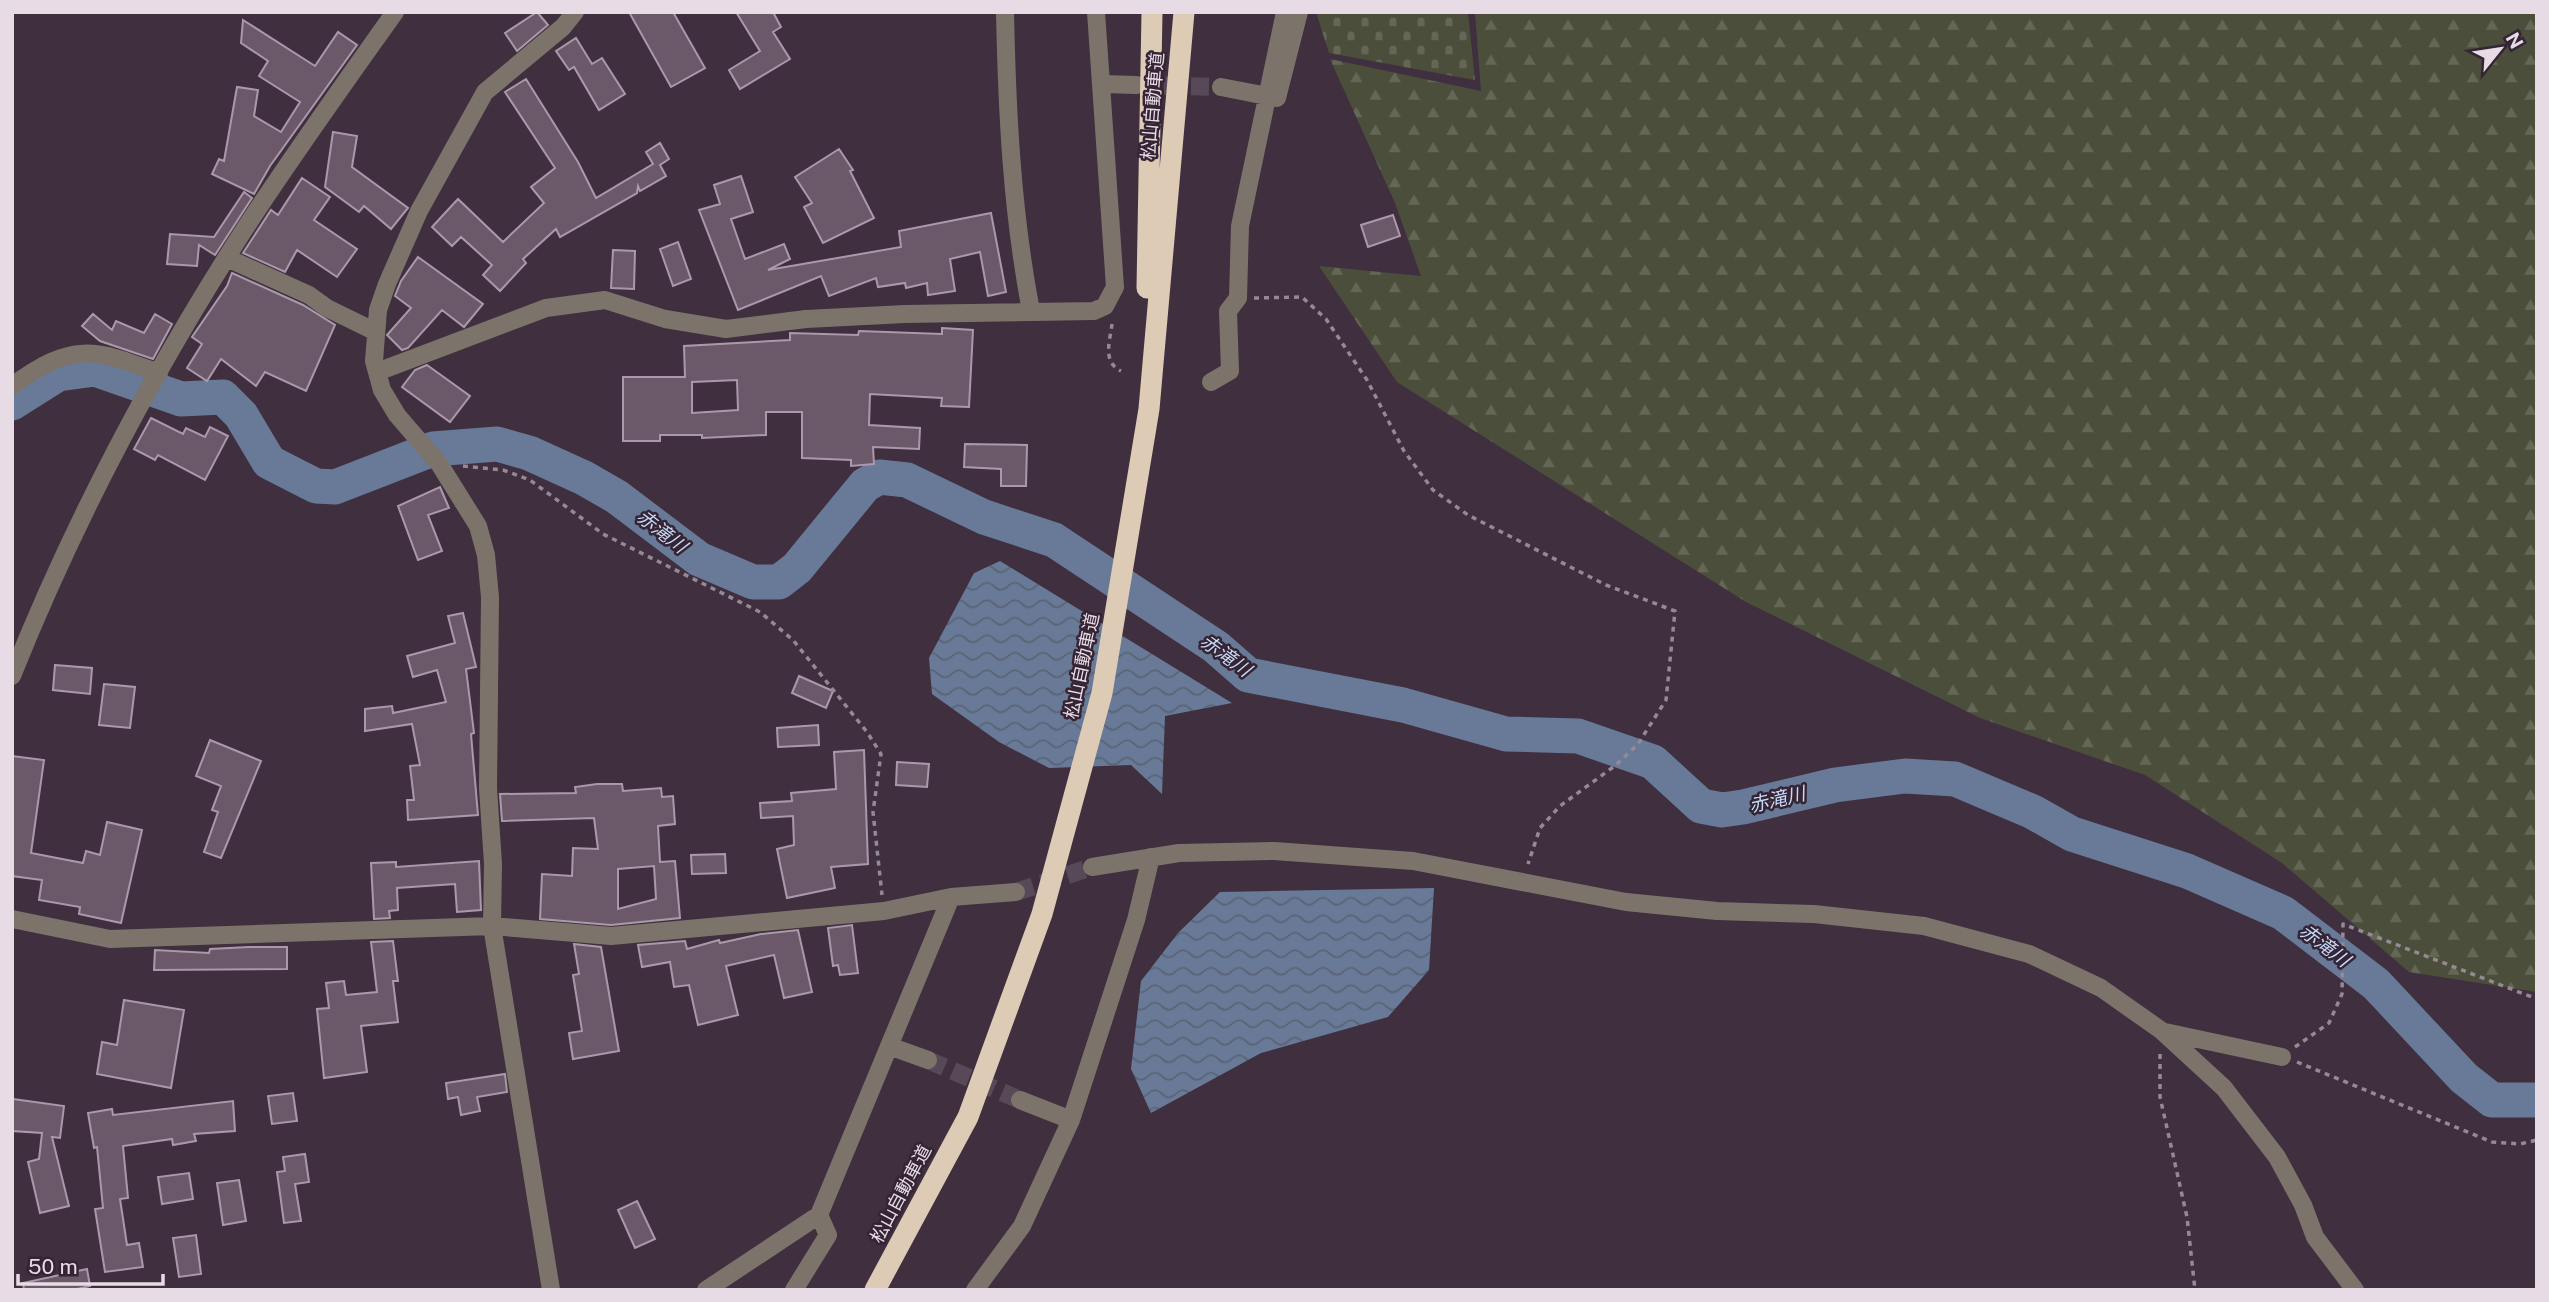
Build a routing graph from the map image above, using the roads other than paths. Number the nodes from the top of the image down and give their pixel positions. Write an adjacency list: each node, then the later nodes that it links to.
1 (395, 12): 15 (street)
2 (575, 12): 17 (street)
3 (1005, 12): 16 (street)
4 (1096, 12): 11 (street)
5 (1152, 12): 22 (highway)
6 (1184, 12): 10 (highway, 松山自動車道)
7 (1190, 12): 10 (highway)
8 (1285, 12): 14 (street)
9 (1299, 12): 14 (street)
10 (1182, 40): 22 (highway, 松山自動車道)
11 (1104, 84): 12 (street); 16 (street)
12 (1136, 85)
13 (1221, 87): 14 (street)
14 (1265, 98): 20 (street)
15 (227, 258): 17 (street); 19 (street)
16 (1031, 311): 18 (street)
17 (376, 332): 18 (street)
18 (377, 372): 29 (street)
19 (157, 376): 21 (street); 23 (street)
20 (1211, 382)
21 (12, 386)
22 (1145, 434): 40 (highway, 松山自動車道)
23 (12, 676)
24 (1151, 857): 25 (street); 30 (street); 35 (street)
25 (1093, 867)
26 (1016, 892): 27 (street)
27 (951, 897): 29 (street); 31 (street)
28 (12, 919): 29 (street)
29 (492, 926): 37 (street)
30 (2162, 1031): 32 (street); 42 (street)
31 (889, 1046): 33 (street); 36 (street)
32 (2282, 1056)
33 (928, 1060)
34 (1020, 1100): 35 (street)
35 (1071, 1120): 41 (street)
36 (819, 1215): 38 (street); 39 (street)
37 (551, 1290)
38 (706, 1290)
39 (794, 1290)
40 (876, 1290)
41 (975, 1290)
42 (2355, 1290)

